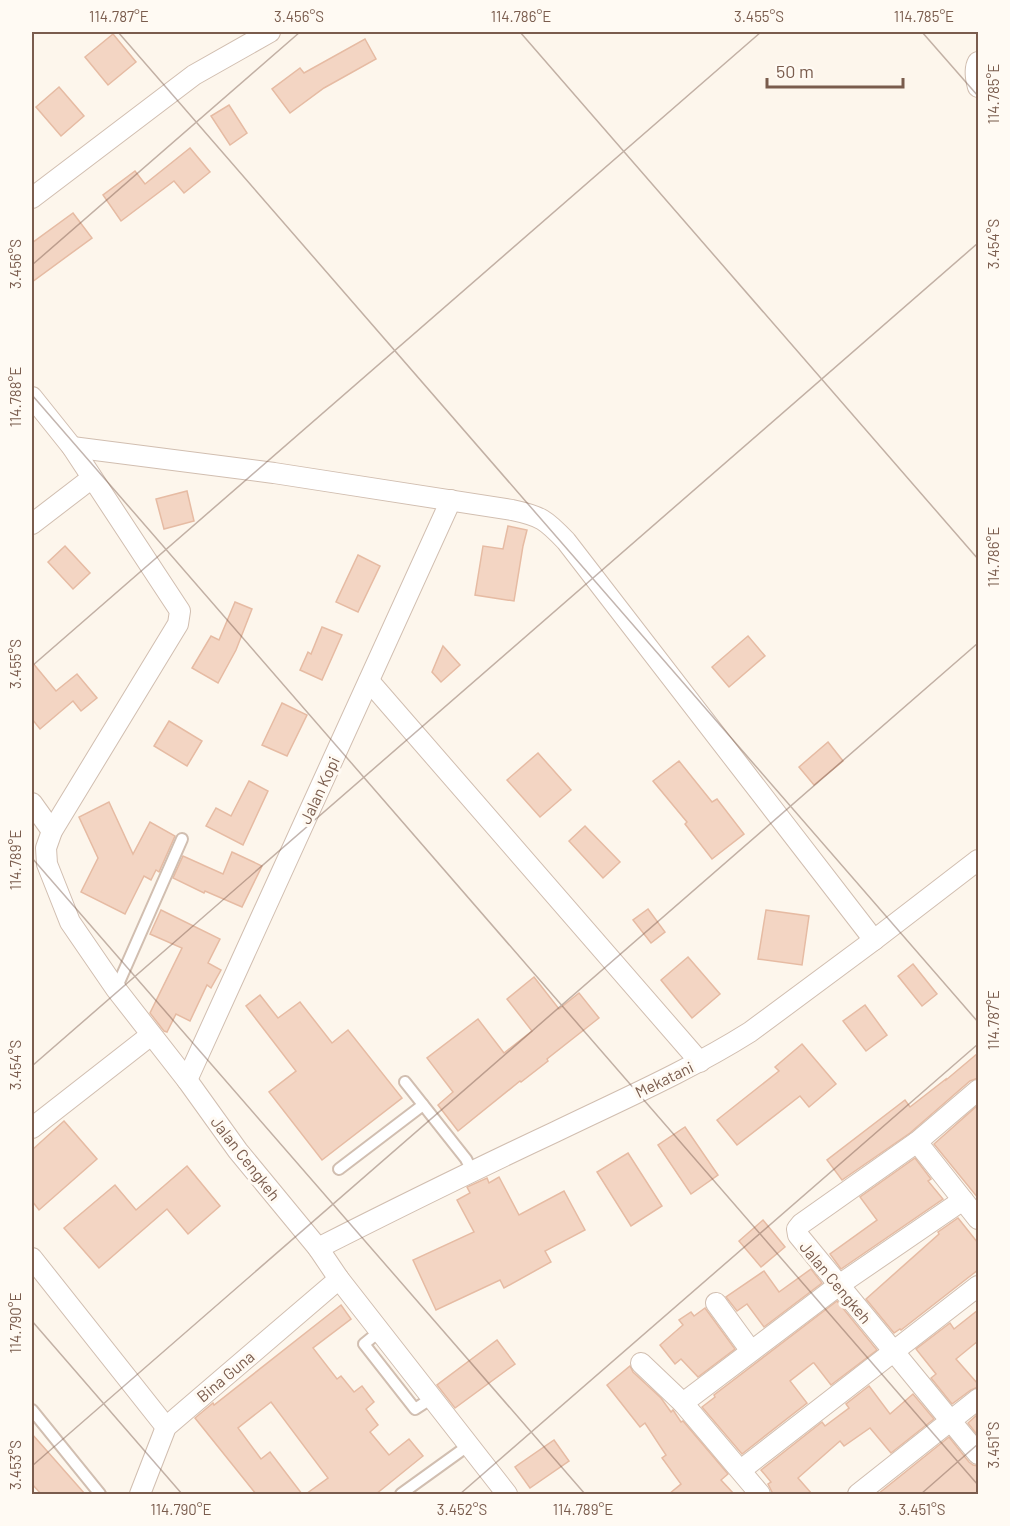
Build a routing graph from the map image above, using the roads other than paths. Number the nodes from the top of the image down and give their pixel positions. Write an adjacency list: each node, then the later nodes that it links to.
1 (270, 32): 4 (street)
2 (978, 62): 3 (street)
3 (978, 87)
4 (32, 198)
5 (32, 397): 6 (street)
6 (72, 447): 7 (street); 8 (street)
7 (92, 478): 9 (street); 12 (street)
8 (452, 500): 10 (street, Jalan Kopi); 15 (street)
9 (32, 524)
10 (369, 681): 18 (street); 19 (street, Jalan Kopi)
11 (32, 803): 12 (street)
12 (52, 831): 16 (street, Jalan Cengkeh)
13 (182, 839): 16 (lane)
14 (978, 860): 15 (street, Mekatani)
15 (874, 940): 18 (street, Mekatani)
16 (116, 989): 17 (street, Jalan Cengkeh)
17 (151, 1035): 19 (street, Jalan Cengkeh); 23 (street)
18 (699, 1062): 26 (street, Mekatani)
19 (187, 1080): 29 (street, Jalan Cengkeh)
20 (405, 1082): 22 (lane)
21 (978, 1090): 24 (street, Jalan Cengkeh)
22 (423, 1105): 25 (lane); 26 (lane)
23 (32, 1128)
24 (917, 1142): 27 (street); 32 (street, Jalan Cengkeh)
25 (339, 1169)
26 (472, 1171): 29 (street, Mekatani)
27 (963, 1200): 28 (street); 32 (street)
28 (978, 1219)
29 (318, 1248): 31 (street, Jalan Cengkeh)
30 (32, 1258): 42 (street)
31 (339, 1279): 42 (street, Bina Guna); 43 (street, Jalan Cengkeh)
32 (840, 1285): 35 (street); 36 (street, Jalan Cengkeh)
33 (978, 1286): 36 (street)
34 (716, 1303): 35 (street)
35 (751, 1351): 39 (street)
36 (894, 1351): 41 (street, Jalan Cengkeh); 45 (street)
37 (641, 1363): 39 (street)
38 (978, 1399): 41 (street)
39 (683, 1403): 45 (street)
40 (32, 1410): 46 (lane)
41 (951, 1420): 44 (street, Jalan Cengkeh); 51 (street)
42 (166, 1427): 47 (street, Bina Guna)
43 (469, 1445): 48 (lane); 49 (street, Jalan Cengkeh)
44 (978, 1454)
45 (741, 1470): 50 (street)
46 (100, 1494)
47 (140, 1494)
48 (400, 1494)
49 (507, 1494)
50 (760, 1494)
51 (858, 1494)

